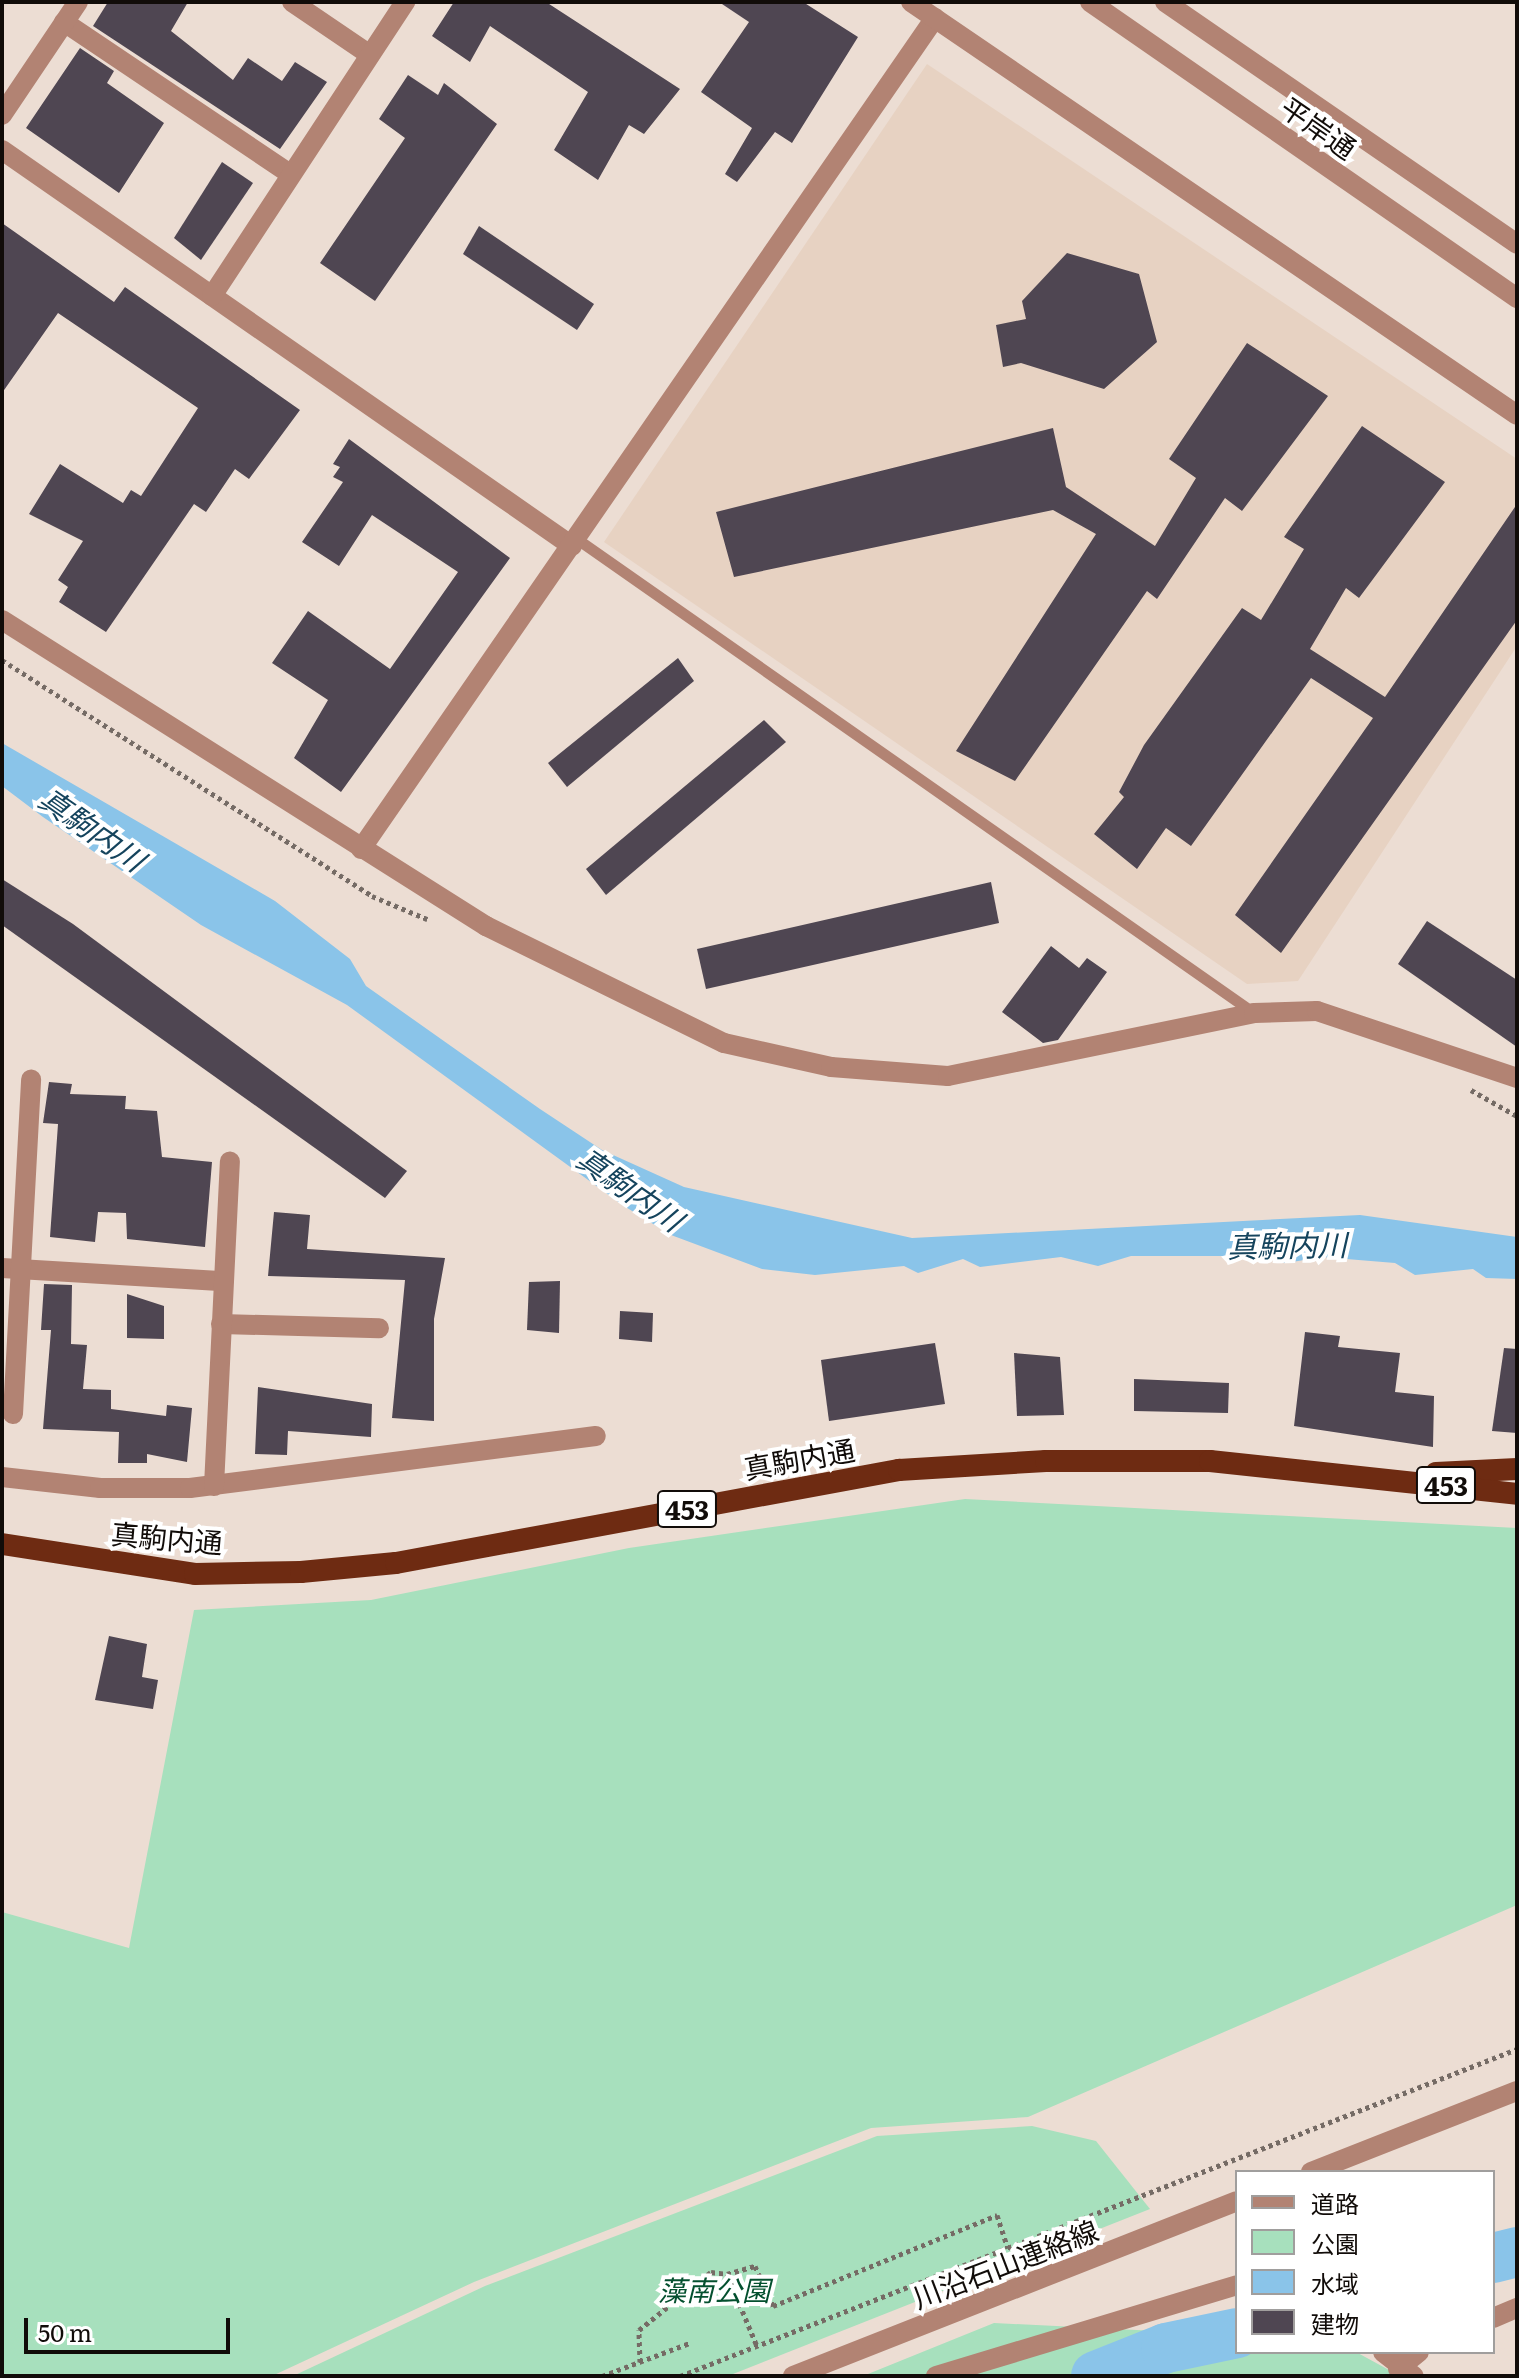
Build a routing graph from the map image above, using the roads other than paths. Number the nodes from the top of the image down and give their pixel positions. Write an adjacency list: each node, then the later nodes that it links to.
1 (78, 2): 8 (street)
2 (292, 2): 9 (street)
3 (405, 2): 9 (street)
4 (911, 2): 7 (street)
5 (1090, 2): 15 (street, 平岸通)
6 (1165, 2): 13 (street, 平岸通)
7 (935, 18): 16 (street); 17 (street)
8 (64, 22): 10 (street); 12 (street)
9 (370, 55): 12 (street)
10 (2, 115)
11 (2, 150): 14 (street)
12 (290, 174): 14 (street)
13 (1517, 244)
14 (212, 296): 17 (street)
15 (1517, 298)
16 (1517, 415)
17 (575, 542): 19 (street); 20 (lane)
18 (2, 620): 19 (street)
19 (361, 849): 20 (street)
20 (1254, 1013): 21 (street)
21 (1517, 1078)
22 (31, 1079): 25 (street)
23 (230, 1161): 26 (street)
24 (2, 1268): 25 (street)
25 (25, 1270): 26 (street); 29 (street)
26 (224, 1281): 27 (street)
27 (221, 1324): 28 (street); 34 (street)
28 (379, 1328)
29 (13, 1414)
30 (596, 1436): 34 (street)
31 (1517, 1469): 32 (highway)
32 (1375, 1476): 35 (highway, 真駒内通 / 453); 36 (highway); 37 (highway, 真駒内通 / 453)
33 (2, 1477): 34 (street)
34 (214, 1486)
35 (1517, 1494)
36 (1517, 1509)
37 (2, 1544)
38 (1517, 2091): 39 (street)
39 (1316, 2170)
40 (1235, 2202): 47 (street, 川沿石山連絡線)
41 (1235, 2286): 48 (street)
42 (1517, 2308): 43 (street)
43 (1495, 2317)
44 (1385, 2354): 46 (street)
45 (1418, 2354): 46 (street)
46 (1406, 2372)
47 (793, 2376)
48 (936, 2376)

